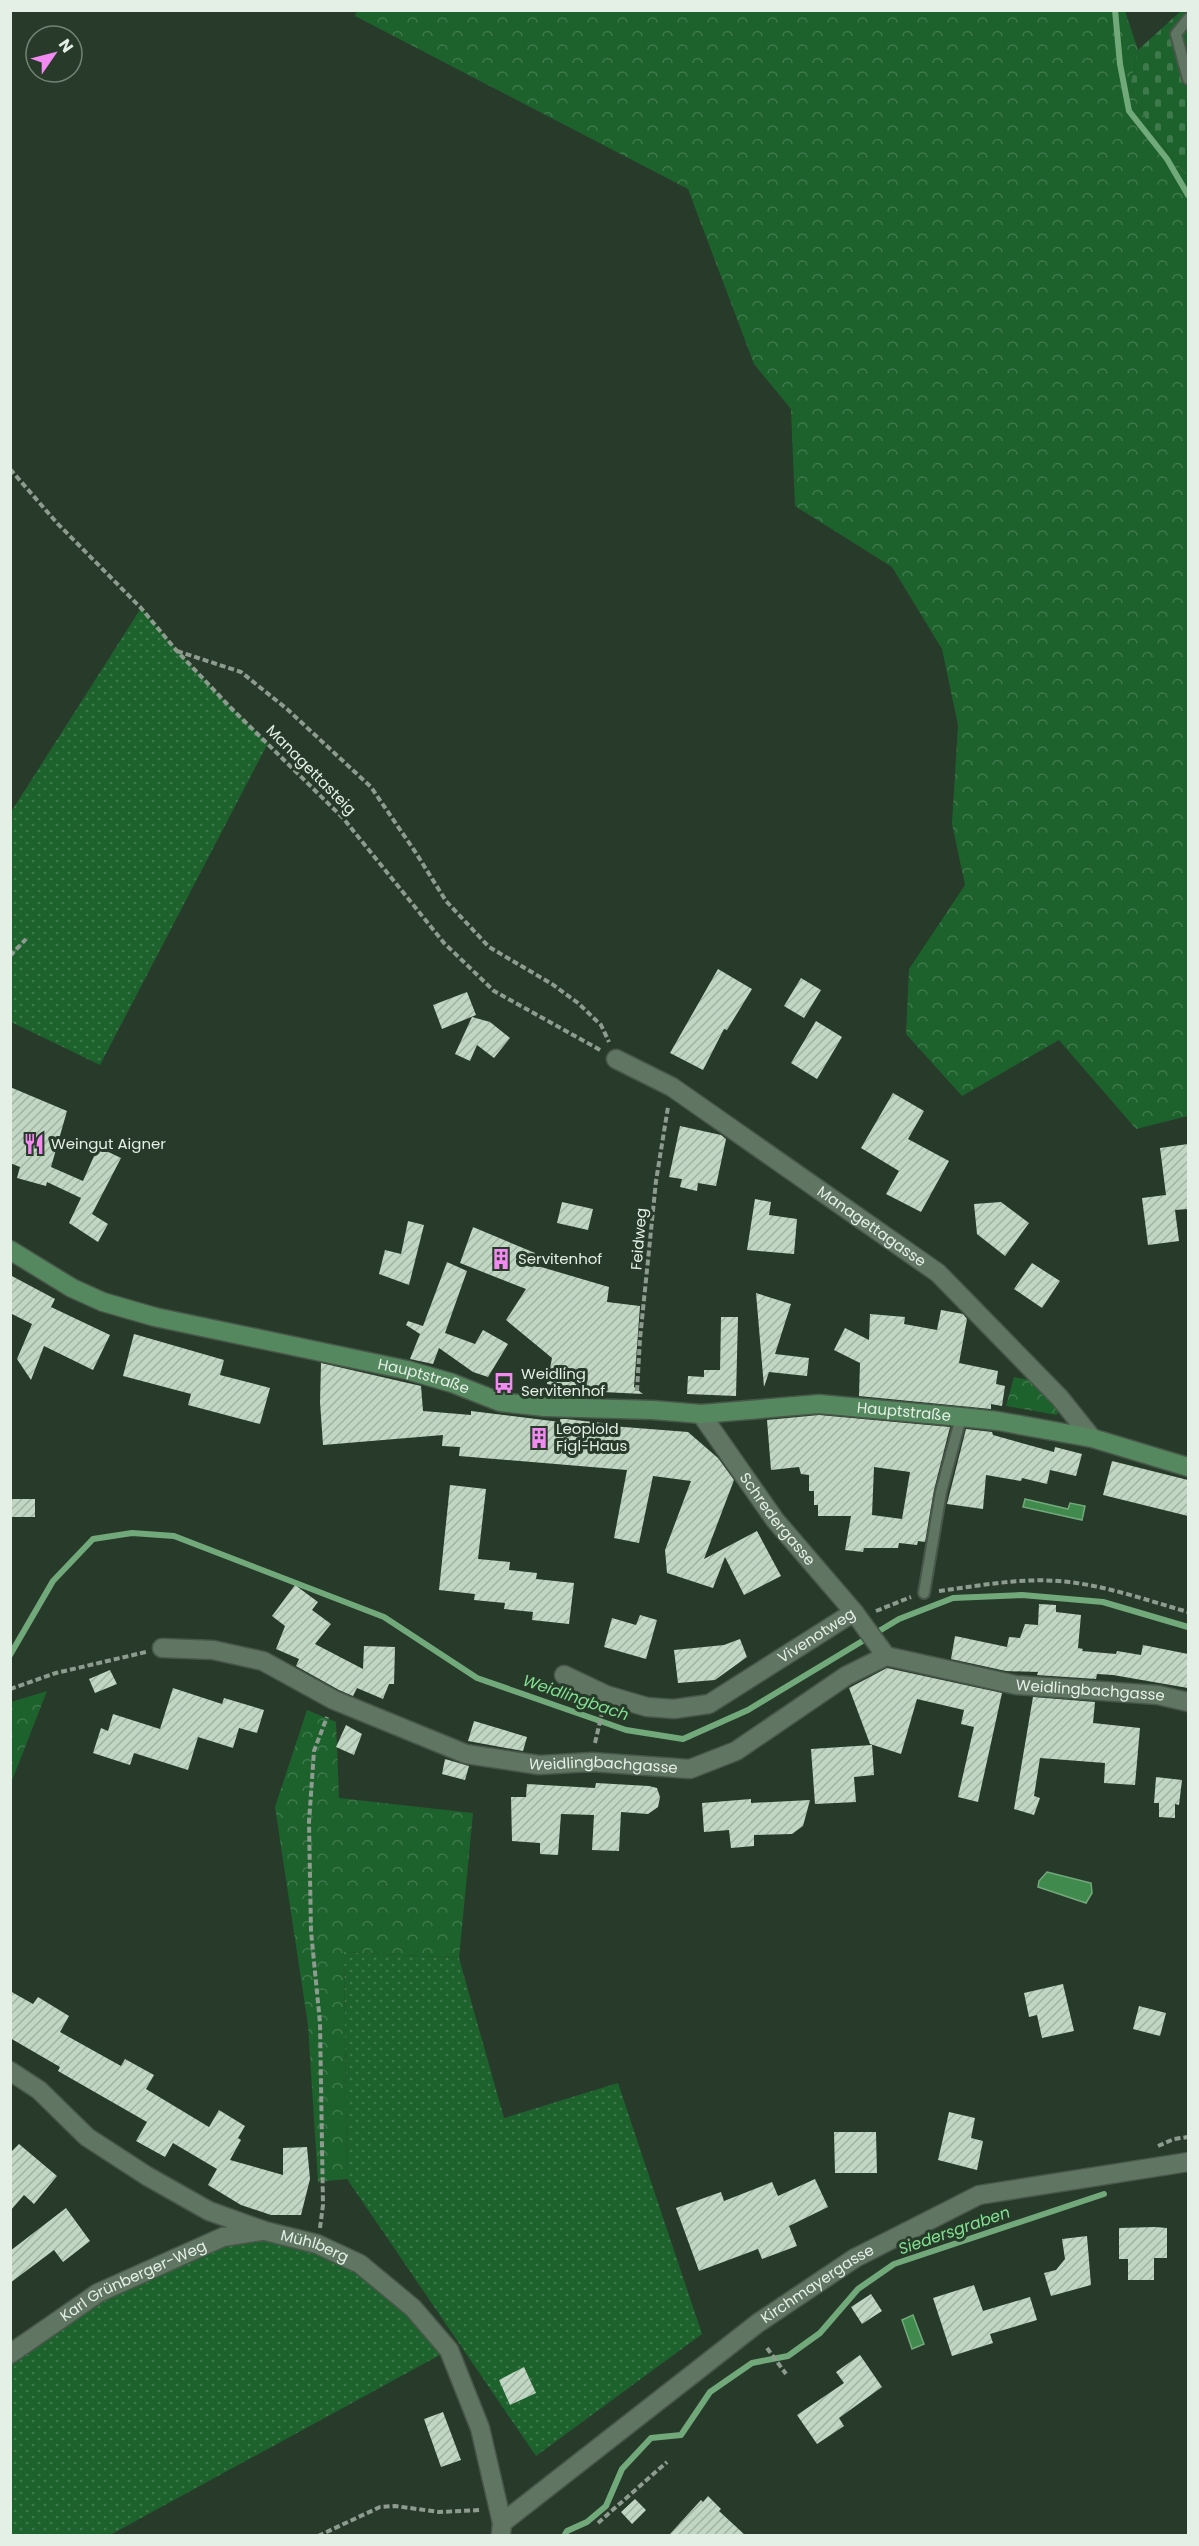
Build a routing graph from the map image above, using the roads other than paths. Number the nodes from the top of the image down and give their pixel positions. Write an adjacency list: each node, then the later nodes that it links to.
1 (1188, 19): 2 (lane)
2 (1188, 79)
3 (616, 1059): 7 (street, Managettagasse)
4 (10, 1250): 5 (main road, Hauptstraße)
5 (701, 1414): 6 (main road, Hauptstraße); 10 (street, Schredergasse)
6 (961, 1417): 7 (main road, Hauptstraße); 9 (lane, Hauptstraße)
7 (1092, 1438): 8 (main road, Hauptstraße)
8 (1188, 1467)
9 (924, 1593)
10 (857, 1617): 12 (street, Schredergasse); 13 (street, Vivenotweg)
11 (162, 1648): 12 (street, Weidlingbachgasse)
12 (881, 1650): 14 (street, Weidlingbachgasse)
13 (564, 1675)
14 (1188, 1702)
15 (10, 2071): 17 (street, Mühlberg)
16 (1188, 2162): 19 (street, Kirchmayergasse)
17 (265, 2231): 18 (street, Karl Grünberger-Weg); 19 (street, Mühlberg)
18 (10, 2354)
19 (501, 2529)

